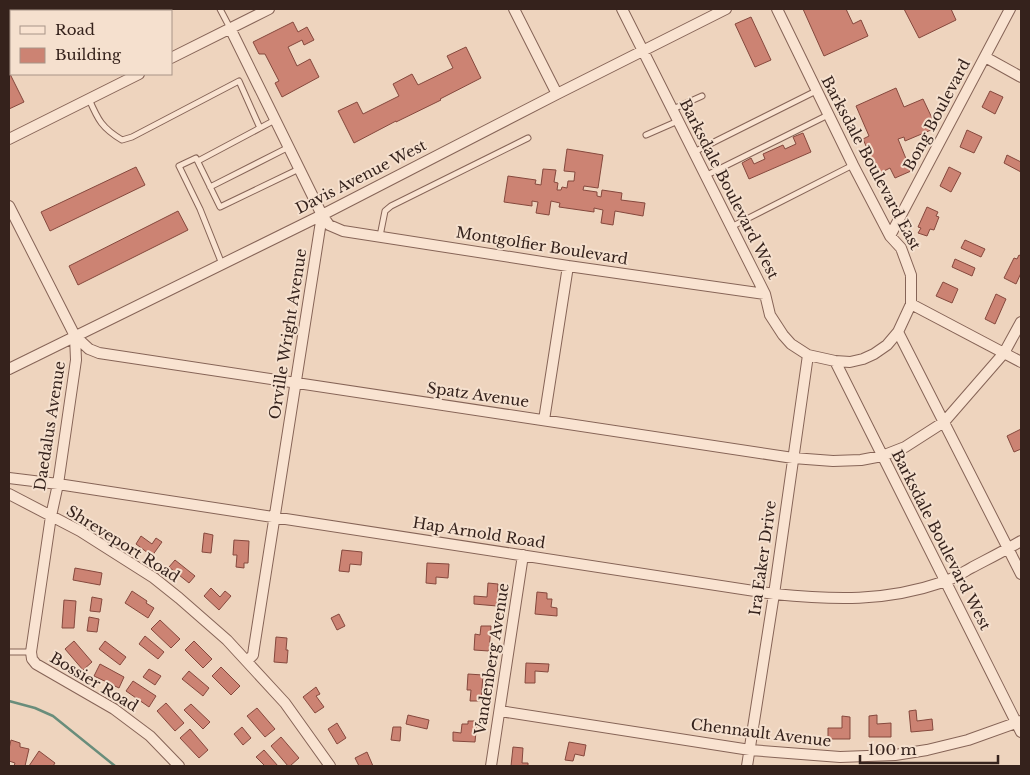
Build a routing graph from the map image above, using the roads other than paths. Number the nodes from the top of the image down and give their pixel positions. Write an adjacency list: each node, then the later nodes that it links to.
1 (220, 9): 8 (lane)
2 (268, 9): 8 (street)
3 (514, 9): 15 (street)
4 (622, 9): 9 (street, Barksdale Boulevard West)
5 (726, 9): 9 (street, Davis Avenue West)
6 (777, 9): 14 (street, Barksdale Boulevard East)
7 (1010, 9): 11 (street, Bong Boulevard)
8 (230, 28): 10 (street); 20 (street)
9 (643, 50): 15 (street, Davis Avenue West); 18 (street, Barksdale Boulevard West)
10 (172, 57)
11 (984, 57): 13 (street); 37 (street, Bong Boulevard)
12 (137, 75): 17 (street)
13 (1021, 77)
14 (816, 91): 19 (street, Barksdale Boulevard East); 27 (lane)
15 (557, 94): 34 (street, Davis Avenue West)
16 (702, 96): 18 (lane)
17 (89, 99): 22 (lane); 25 (street)
18 (672, 109): 21 (street, Barksdale Boulevard West)
19 (828, 115): 29 (street, Barksdale Boulevard East); 31 (lane)
20 (275, 120): 22 (lane); 26 (street)
21 (678, 121): 23 (lane); 27 (street, Barksdale Boulevard West)
22 (260, 128): 28 (lane)
23 (646, 135)
24 (528, 138): 36 (lane)
25 (9, 139)
26 (288, 147): 30 (street); 32 (lane)
27 (694, 152): 31 (street, Barksdale Boulevard West)
28 (198, 161): 32 (lane); 38 (lane)
29 (853, 165): 35 (lane); 37 (street, Barksdale Boulevard East)
30 (299, 169): 32 (lane); 34 (street)
31 (705, 176): 35 (street, Barksdale Boulevard West)
32 (210, 187)
33 (9, 206): 44 (street, Daedalus Avenue)
34 (322, 215): 36 (street, Montgolfier Boulevard); 38 (street, Davis Avenue West); 50 (street, Orville Wright Avenue)
35 (731, 227): 40 (street, Barksdale Boulevard West)
36 (380, 236): 39 (street, Montgolfier Boulevard)
37 (890, 236): 41 (street, Barksdale Boulevard East)
38 (222, 264): 44 (street, Davis Avenue West)
39 (568, 266): 40 (street, Montgolfier Boulevard); 51 (street)
40 (765, 294): 46 (street, Barksdale Boulevard West)
41 (911, 304): 43 (street, Barksdale Boulevard East); 45 (street)
42 (1021, 322): 45 (street, Spatz Avenue)
43 (898, 332): 47 (street); 52 (street)
44 (75, 336): 49 (street, Davis Avenue West); 50 (street, Spatz Avenue); 56 (street, Daedalus Avenue)
45 (1004, 353): 48 (street); 52 (street, Spatz Avenue)
46 (808, 355): 47 (street, Barksdale Boulevard West); 54 (street, Ira Eaker Drive)
47 (832, 361): 53 (street, Barksdale Boulevard West)
48 (1021, 362)
49 (9, 369)
50 (296, 383): 51 (street, Spatz Avenue); 59 (street, Orville Wright Avenue)
51 (544, 420): 54 (street, Spatz Avenue)
52 (944, 422): 53 (street, Spatz Avenue); 61 (street)
53 (882, 456): 54 (street, Spatz Avenue); 64 (street, Barksdale Boulevard West)
54 (793, 458): 65 (street, Ira Eaker Drive)
55 (9, 478): 56 (street, Hap Arnold Road)
56 (58, 484): 58 (street, Daedalus Avenue); 59 (street, Hap Arnold Road)
57 (9, 494): 58 (street, Shreveport Road)
58 (51, 516): 67 (street, Daedalus Avenue); 68 (street, Shreveport Road)
59 (275, 517): 62 (street, Hap Arnold Road); 68 (street, Orville Wright Avenue)
60 (1021, 541): 61 (street, Hap Arnold Road)
61 (1008, 548): 63 (street); 64 (street, Hap Arnold Road)
62 (523, 556): 65 (street, Hap Arnold Road); 69 (street, Vandenberg Avenue)
63 (1021, 574)
64 (945, 581): 65 (street, Hap Arnold Road); 70 (street, Barksdale Boulevard West)
65 (774, 594): 71 (street, Ira Eaker Drive)
66 (9, 652): 67 (lane)
67 (31, 652): 72 (street, Bossier Road)
68 (247, 661): 73 (street, Shreveport Road)
69 (500, 711): 71 (street, Chennault Avenue); 74 (street, Vandenberg Avenue)
70 (1020, 725): 71 (street, Chennault Avenue)
71 (750, 750): 75 (street, Ira Eaker Drive)
72 (179, 766)
73 (330, 766)
74 (491, 766)
75 (747, 766)

